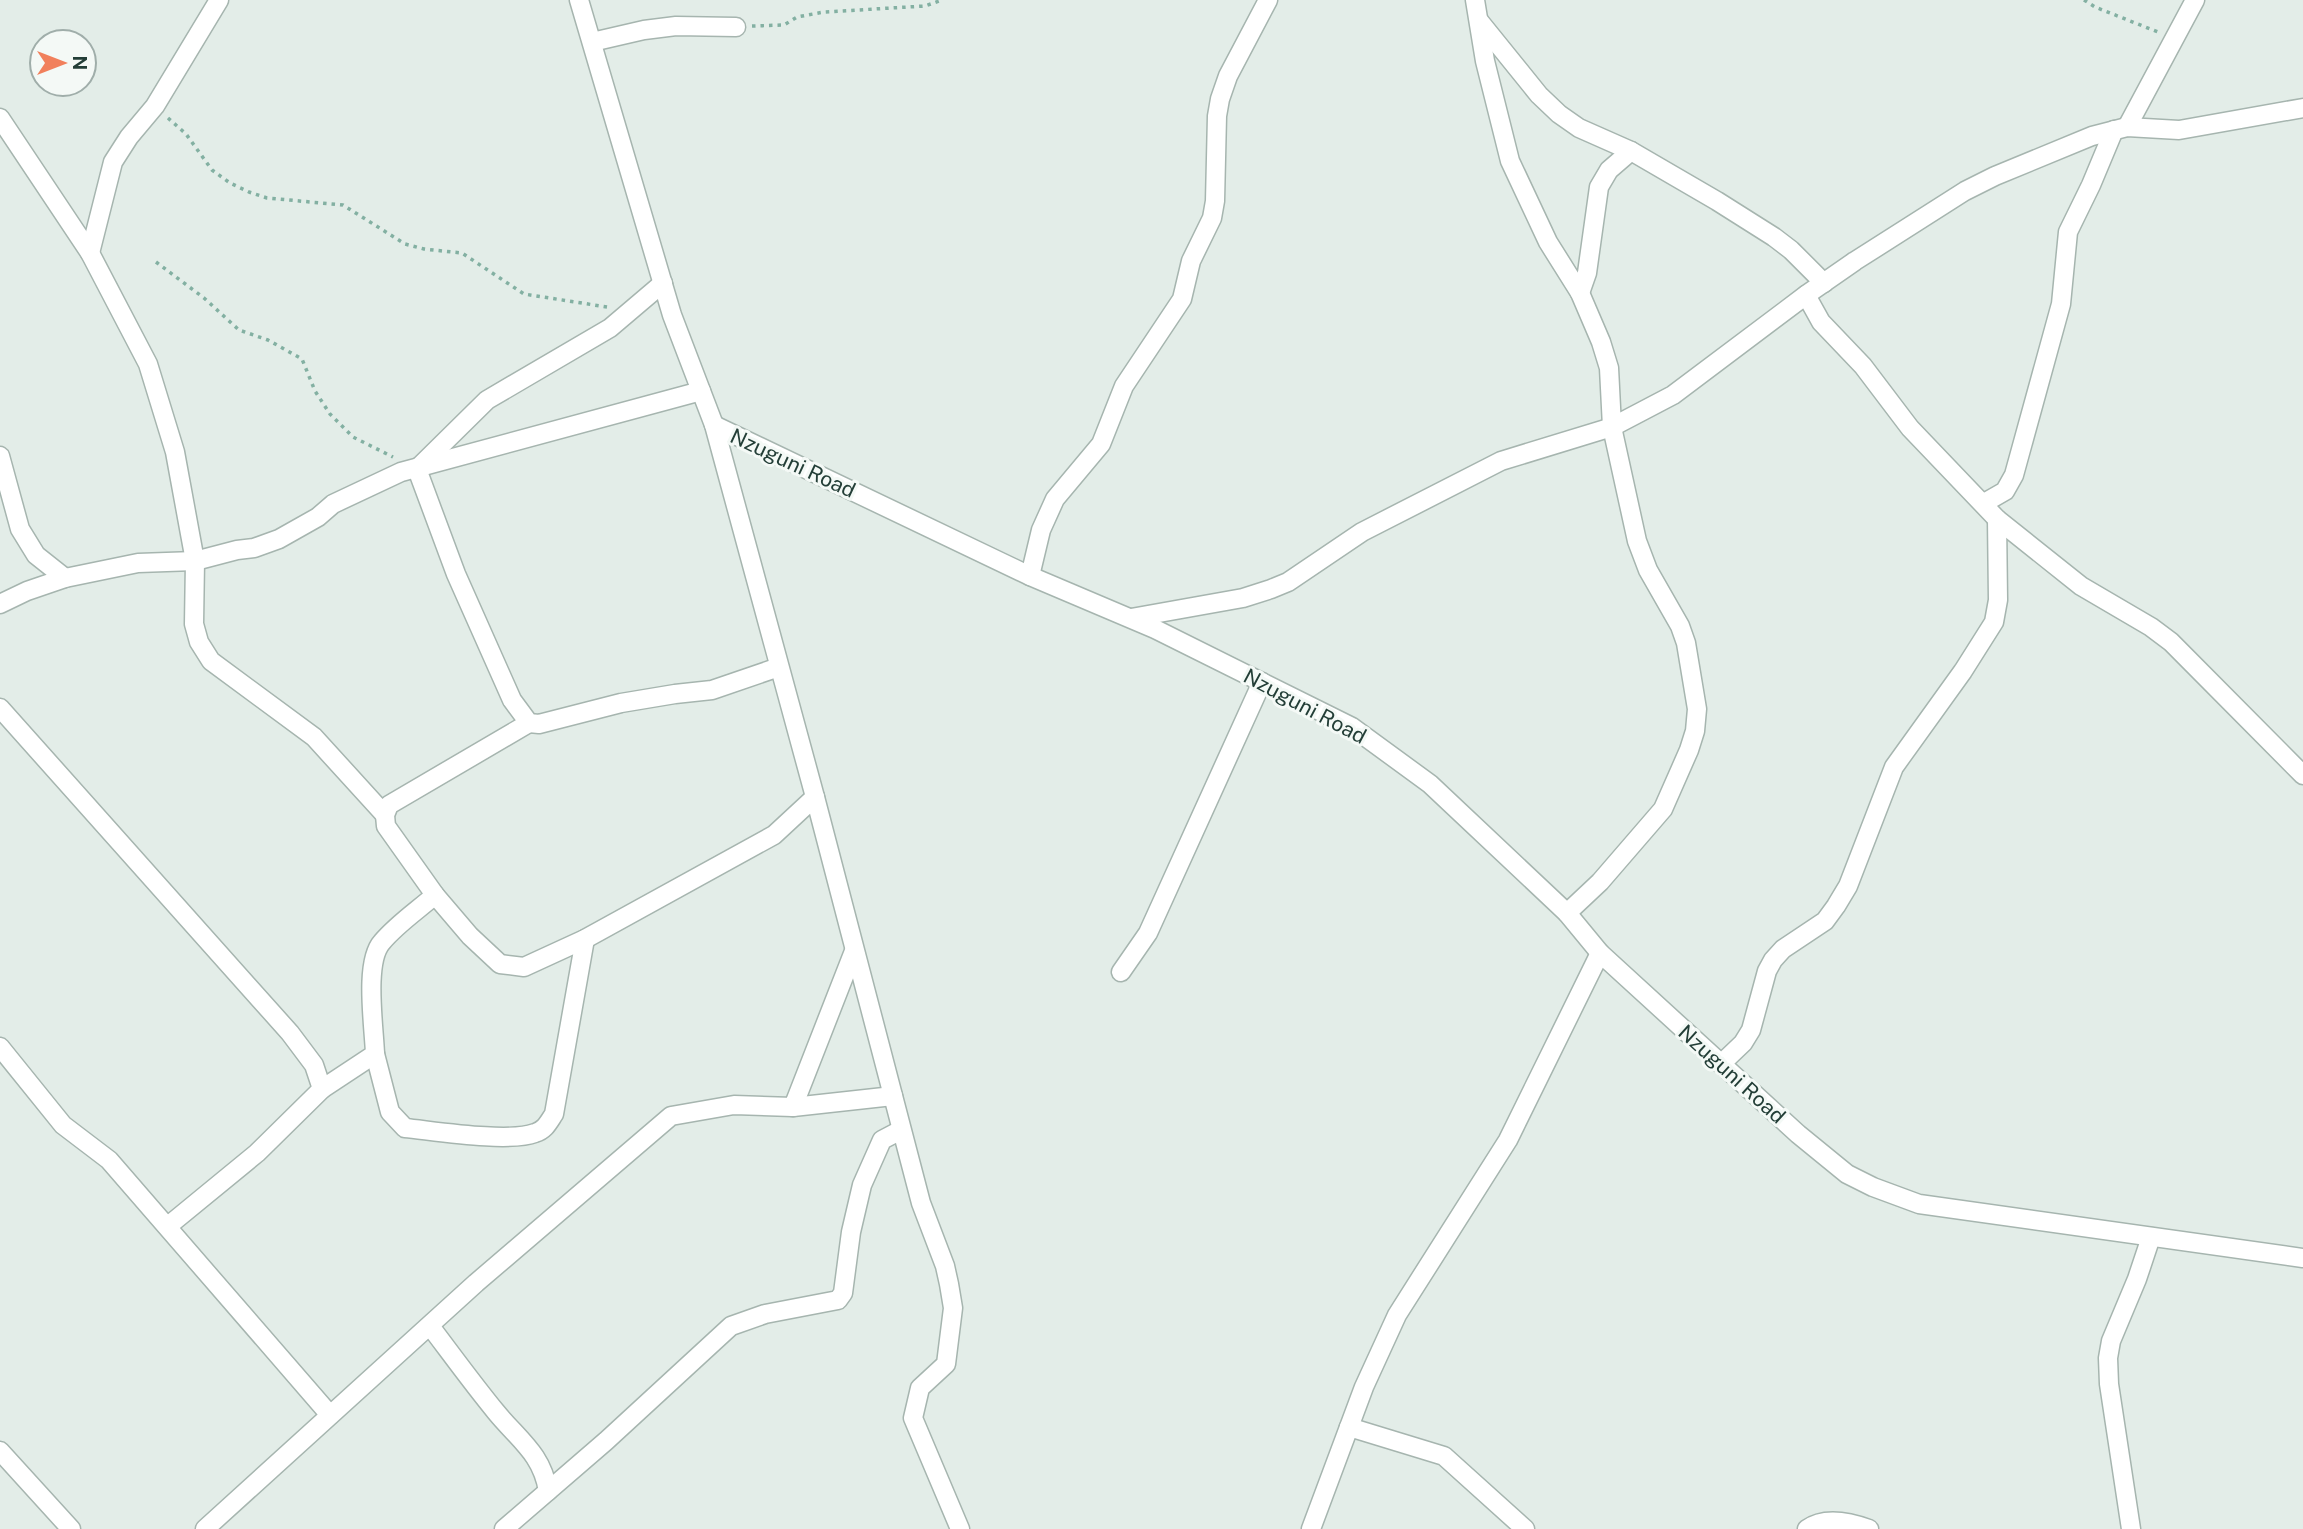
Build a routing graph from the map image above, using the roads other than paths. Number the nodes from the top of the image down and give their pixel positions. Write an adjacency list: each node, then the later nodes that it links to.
1 (219, 0): 13 (street)
2 (579, 0): 8 (street, Nzuguni Road)
3 (1268, 0): 26 (street)
4 (1475, 0): 6 (street)
5 (2195, 0): 11 (street)
6 (1480, 22): 12 (street); 16 (street)
7 (736, 27): 8 (street)
8 (592, 43): 15 (street, Nzuguni Road)
9 (2303, 108): 11 (street)
10 (0, 118): 13 (street)
11 (2120, 129): 14 (street); 23 (street)
12 (1631, 151): 14 (street); 16 (street)
13 (90, 253): 25 (street)
14 (1824, 283): 17 (street)
15 (663, 284): 18 (street, Nzuguni Road); 22 (street)
16 (1580, 293): 20 (street)
17 (1806, 295): 20 (street); 23 (street)
18 (701, 391): 19 (street, Nzuguni Road); 22 (street)
19 (714, 425): 26 (street, Nzuguni Road); 30 (street)
20 (1612, 427): 29 (street); 38 (street)
21 (0, 456): 27 (street)
22 (416, 469): 25 (street); 33 (street)
23 (1984, 503): 24 (street)
24 (1997, 519): 34 (street); 45 (street)
25 (195, 561): 27 (street); 36 (street)
26 (1030, 576): 29 (street, Nzuguni Road)
27 (65, 578): 28 (street)
28 (0, 604)
29 (1131, 618): 31 (street, Nzuguni Road)
30 (779, 667): 33 (street); 35 (street)
31 (1262, 682): 38 (street, Nzuguni Road); 42 (street)
32 (0, 709): 46 (street)
33 (529, 723): 36 (street)
34 (2303, 775)
35 (815, 797): 39 (street); 40 (street)
36 (385, 815): 37 (street)
37 (435, 895): 39 (street); 44 (street)
38 (1567, 913): 41 (street, Nzuguni Road)
39 (585, 939): 44 (street)
40 (854, 951): 47 (street); 48 (street)
41 (1600, 953): 45 (street, Nzuguni Road); 55 (street)
42 (1121, 972)
43 (0, 1047): 50 (street)
44 (375, 1054): 46 (street)
45 (1721, 1064): 51 (street, Nzuguni Road)
46 (321, 1089): 50 (street)
47 (892, 1096): 48 (street); 49 (street)
48 (793, 1107): 53 (street)
49 (901, 1130): 58 (street); 62 (street)
50 (168, 1226): 54 (street)
51 (2151, 1237): 52 (street, Nzuguni Road); 67 (street)
52 (2303, 1258)
53 (430, 1326): 54 (street); 58 (street)
54 (330, 1415): 60 (street)
55 (1349, 1427): 63 (street); 64 (street)
56 (0, 1451): 57 (street)
57 (7, 1473): 59 (street)
58 (548, 1491): 61 (street)
59 (71, 1529)
60 (205, 1529)
61 (504, 1529)
62 (960, 1529)
63 (1311, 1529)
64 (1525, 1529)
65 (1807, 1529): 66 (street)
66 (1869, 1529)
67 (2131, 1529)

